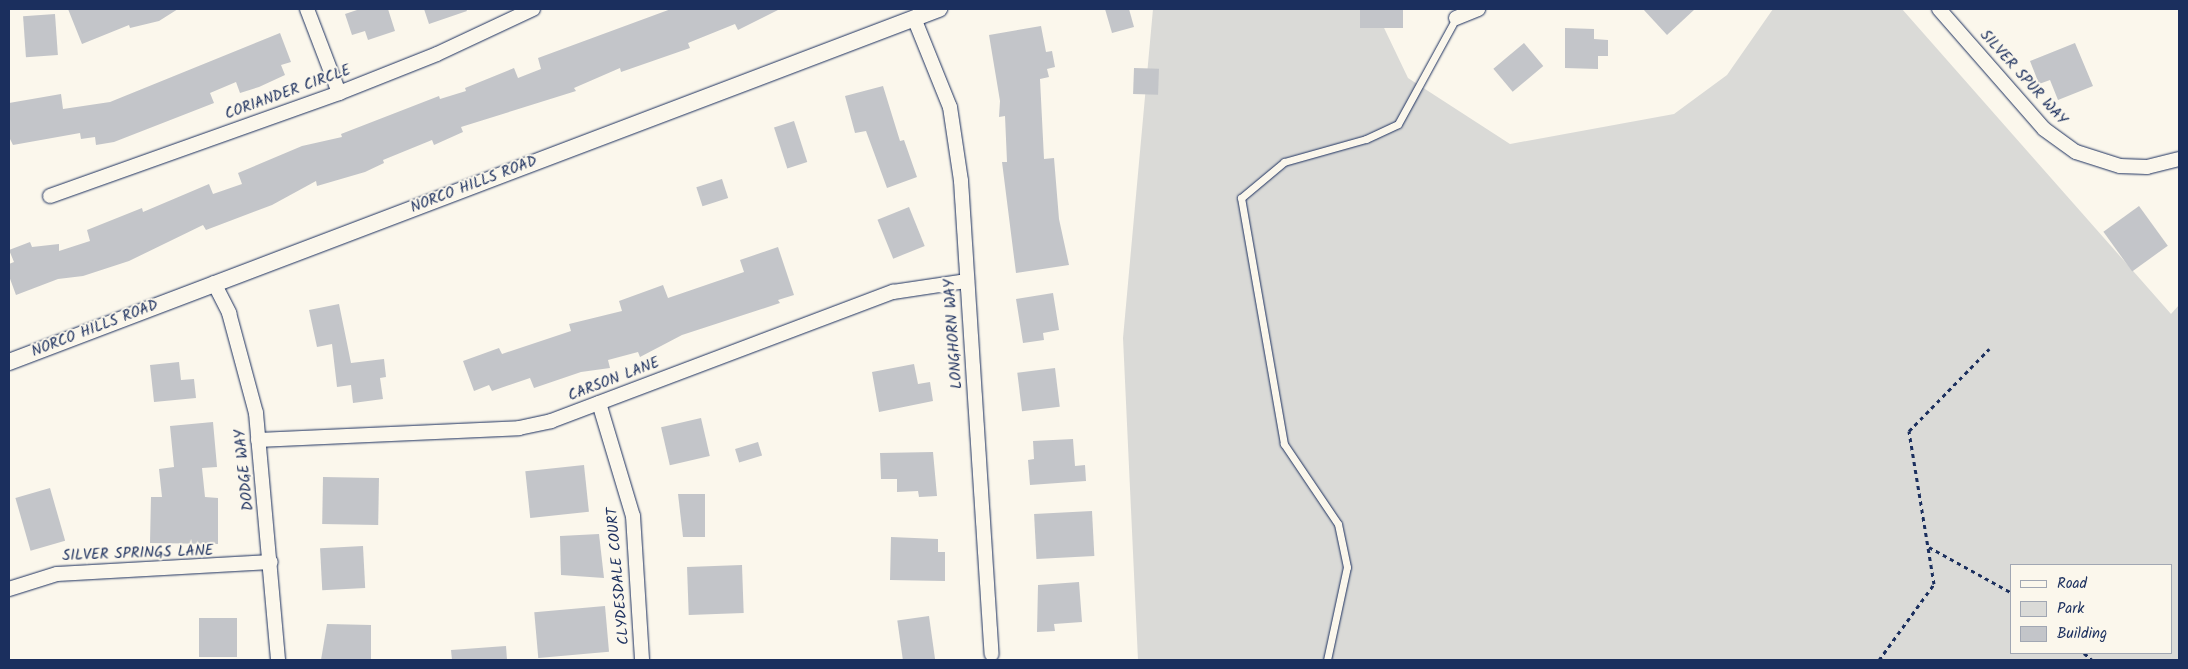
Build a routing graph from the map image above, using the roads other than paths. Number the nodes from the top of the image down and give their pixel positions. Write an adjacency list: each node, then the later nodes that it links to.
1 (307, 9): 8 (street)
2 (939, 9): 6 (street, NORCO HILLS ROAD)
3 (1478, 9): 7 (street)
4 (1939, 9): 9 (street, SILVER SPUR WAY)
5 (524, 10): 8 (street, CORIANDER CIRCLE)
6 (914, 18): 11 (street, LONGHORN WAY); 12 (street, NORCO HILLS ROAD)
7 (1456, 18): 21 (lane)
8 (338, 93): 10 (street, CORIANDER CIRCLE)
9 (2179, 159)
10 (50, 196)
11 (967, 281): 14 (street, CARSON LANE); 18 (street, LONGHORN WAY)
12 (214, 283): 13 (street, NORCO HILLS ROAD); 15 (street, DODGE WAY)
13 (9, 362)
14 (599, 403): 15 (street, CARSON LANE); 20 (street, CLYDESDALE COURT)
15 (258, 440): 16 (street, DODGE WAY)
16 (271, 562): 17 (street, SILVER SPRINGS LANE); 19 (street, DODGE WAY)
17 (9, 589)
18 (992, 654)
19 (278, 660)
20 (642, 660)
21 (1327, 660)

